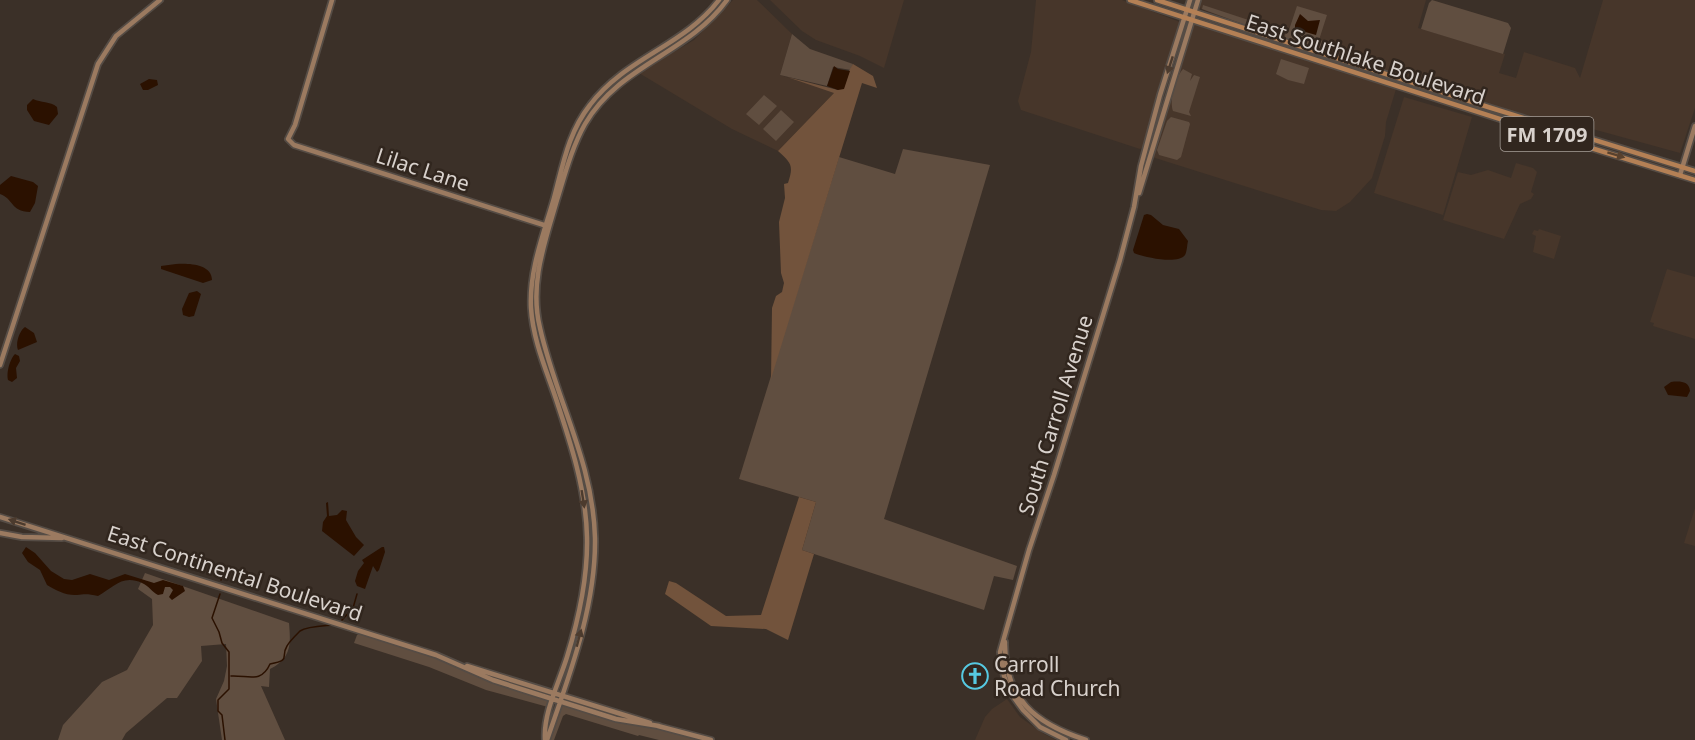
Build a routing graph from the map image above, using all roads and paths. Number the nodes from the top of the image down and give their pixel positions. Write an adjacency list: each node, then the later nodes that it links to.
1 (160, 0): 27 (main road)
2 (332, 0): 26 (main road, Lilac Lane)
3 (719, 0): 11 (main road)
4 (727, 0): 13 (main road)
5 (1130, 0): 12 (main road, East Southlake Boulevard / FM 1709)
6 (1157, 0): 9 (main road, East Southlake Boulevard / FM 1709)
7 (1190, 0): 9 (main road, South Carroll Avenue)
8 (1198, 0): 10 (main road, South Carroll Avenue)
9 (1187, 10): 10 (main road, East Southlake Boulevard / FM 1709); 12 (main road, South Carroll Avenue)
10 (1194, 12): 14 (main road, South Carroll Avenue); 20 (main road, East Southlake Boulevard / FM 1709)
11 (708, 13): 13 (main road); 24 (main road)
12 (1185, 17): 14 (main road, East Southlake Boulevard / FM 1709); 15 (main road, South Carroll Avenue, one-way to 15)
13 (713, 18): 24 (main road)
14 (1192, 19): 17 (main road, South Carroll Avenue); 22 (main road, East Southlake Boulevard / FM 1709, one-way to 22)
15 (1162, 88): 16 (main road, South Carroll Avenue); 17 (main road)
16 (1157, 107): 19 (main road); 25 (main road, South Carroll Avenue)
17 (1164, 111): 19 (main road, South Carroll Avenue)
18 (1695, 126): 20 (main road)
19 (1159, 129): 25 (main road, South Carroll Avenue)
20 (1683, 167): 21 (main road, East Southlake Boulevard / FM 1709); 22 (main road)
21 (1695, 171)
22 (1680, 176): 23 (main road, East Southlake Boulevard / FM 1709)
23 (1695, 180)
24 (557, 194): 26 (main road)
25 (1134, 207): 31 (main road, South Carroll Avenue)
26 (548, 227): 33 (main road, one-way to 33); 34 (main road, one-way to 26)
27 (0, 365)
28 (0, 517): 30 (main road, East Continental Boulevard, one-way to 28)
29 (0, 533): 30 (main road)
30 (74, 540): 32 (main road, East Continental Boulevard)
31 (1005, 633): 40 (main road, South Carroll Avenue); 41 (main road, South Carroll Avenue)
32 (459, 664): 33 (main road, East Continental Boulevard); 35 (main road, East Continental Boulevard)
33 (555, 692): 34 (main road, East Continental Boulevard); 35 (main road)
34 (563, 695): 36 (main road); 37 (main road, East Continental Boulevard)
35 (553, 699): 36 (main road, East Continental Boulevard); 38 (main road)
36 (561, 701): 37 (main road, East Continental Boulevard); 38 (main road)
37 (659, 726): 39 (main road, East Continental Boulevard)
38 (546, 740)
39 (711, 740)
40 (1066, 740)
41 (1086, 740)

